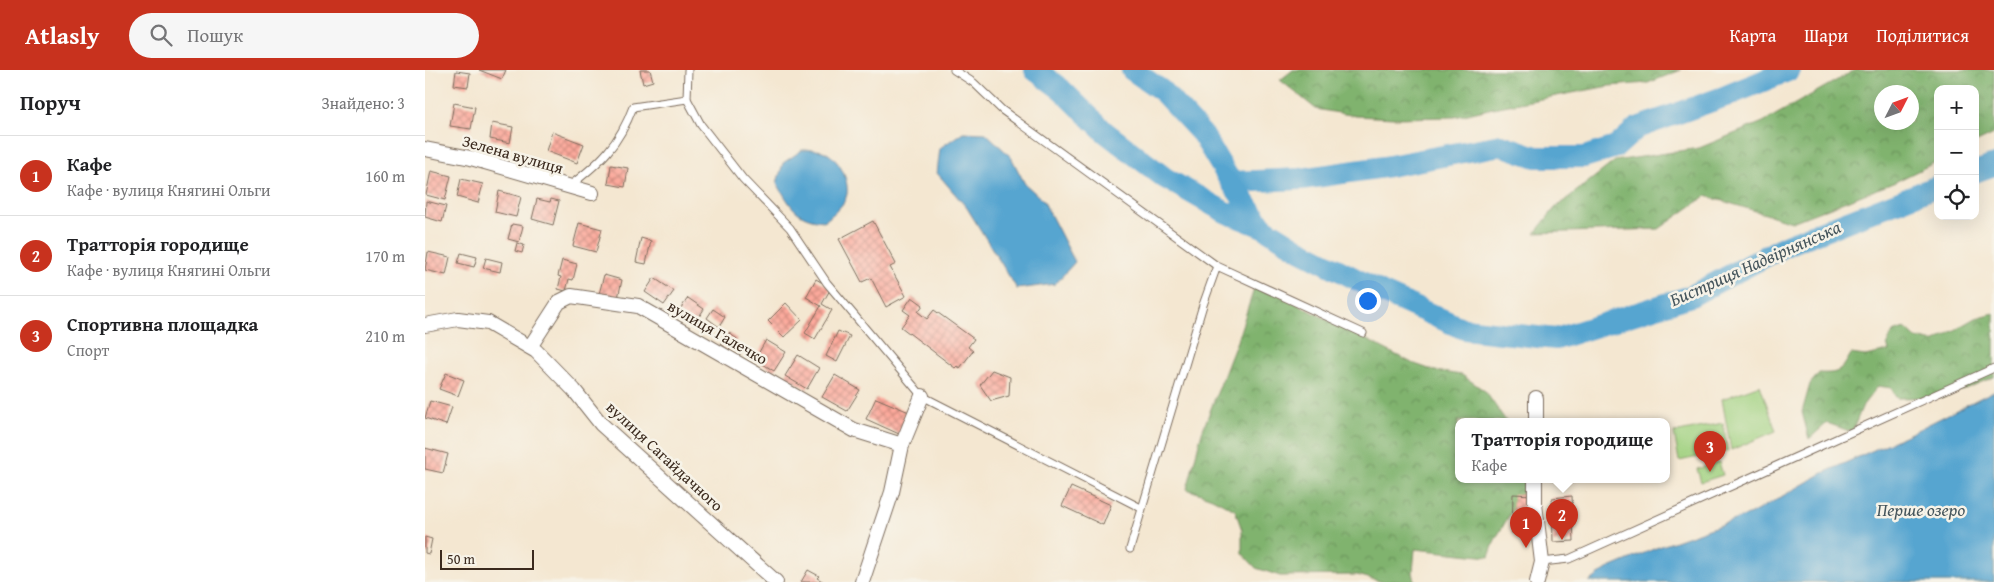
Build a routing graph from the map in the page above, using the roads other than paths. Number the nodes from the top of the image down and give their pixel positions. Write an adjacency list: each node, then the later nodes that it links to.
1 (688, 70): 3 (lane)
2 (954, 70): 7 (lane)
3 (687, 99): 5 (lane); 12 (lane)
4 (425, 149): 5 (street, Зелена вулиця)
5 (568, 187): 6 (street, Зелена вулиця)
6 (592, 193)
7 (1217, 266): 9 (lane); 17 (lane)
8 (425, 325): 10 (street, вулиця Сагайдачного)
9 (1363, 333)
10 (530, 347): 15 (street, вулиця Галечко); 20 (street, вулиця Сагайдачного)
11 (1994, 368): 19 (lane)
12 (922, 396): 15 (street); 17 (lane)
13 (1536, 398): 14 (street)
14 (1536, 418)
15 (902, 445): 21 (street)
16 (1535, 483): 19 (street)
17 (1141, 508): 18 (lane)
18 (1130, 549)
19 (1542, 562): 22 (street)
20 (776, 582)
21 (862, 582)
22 (1537, 582)

